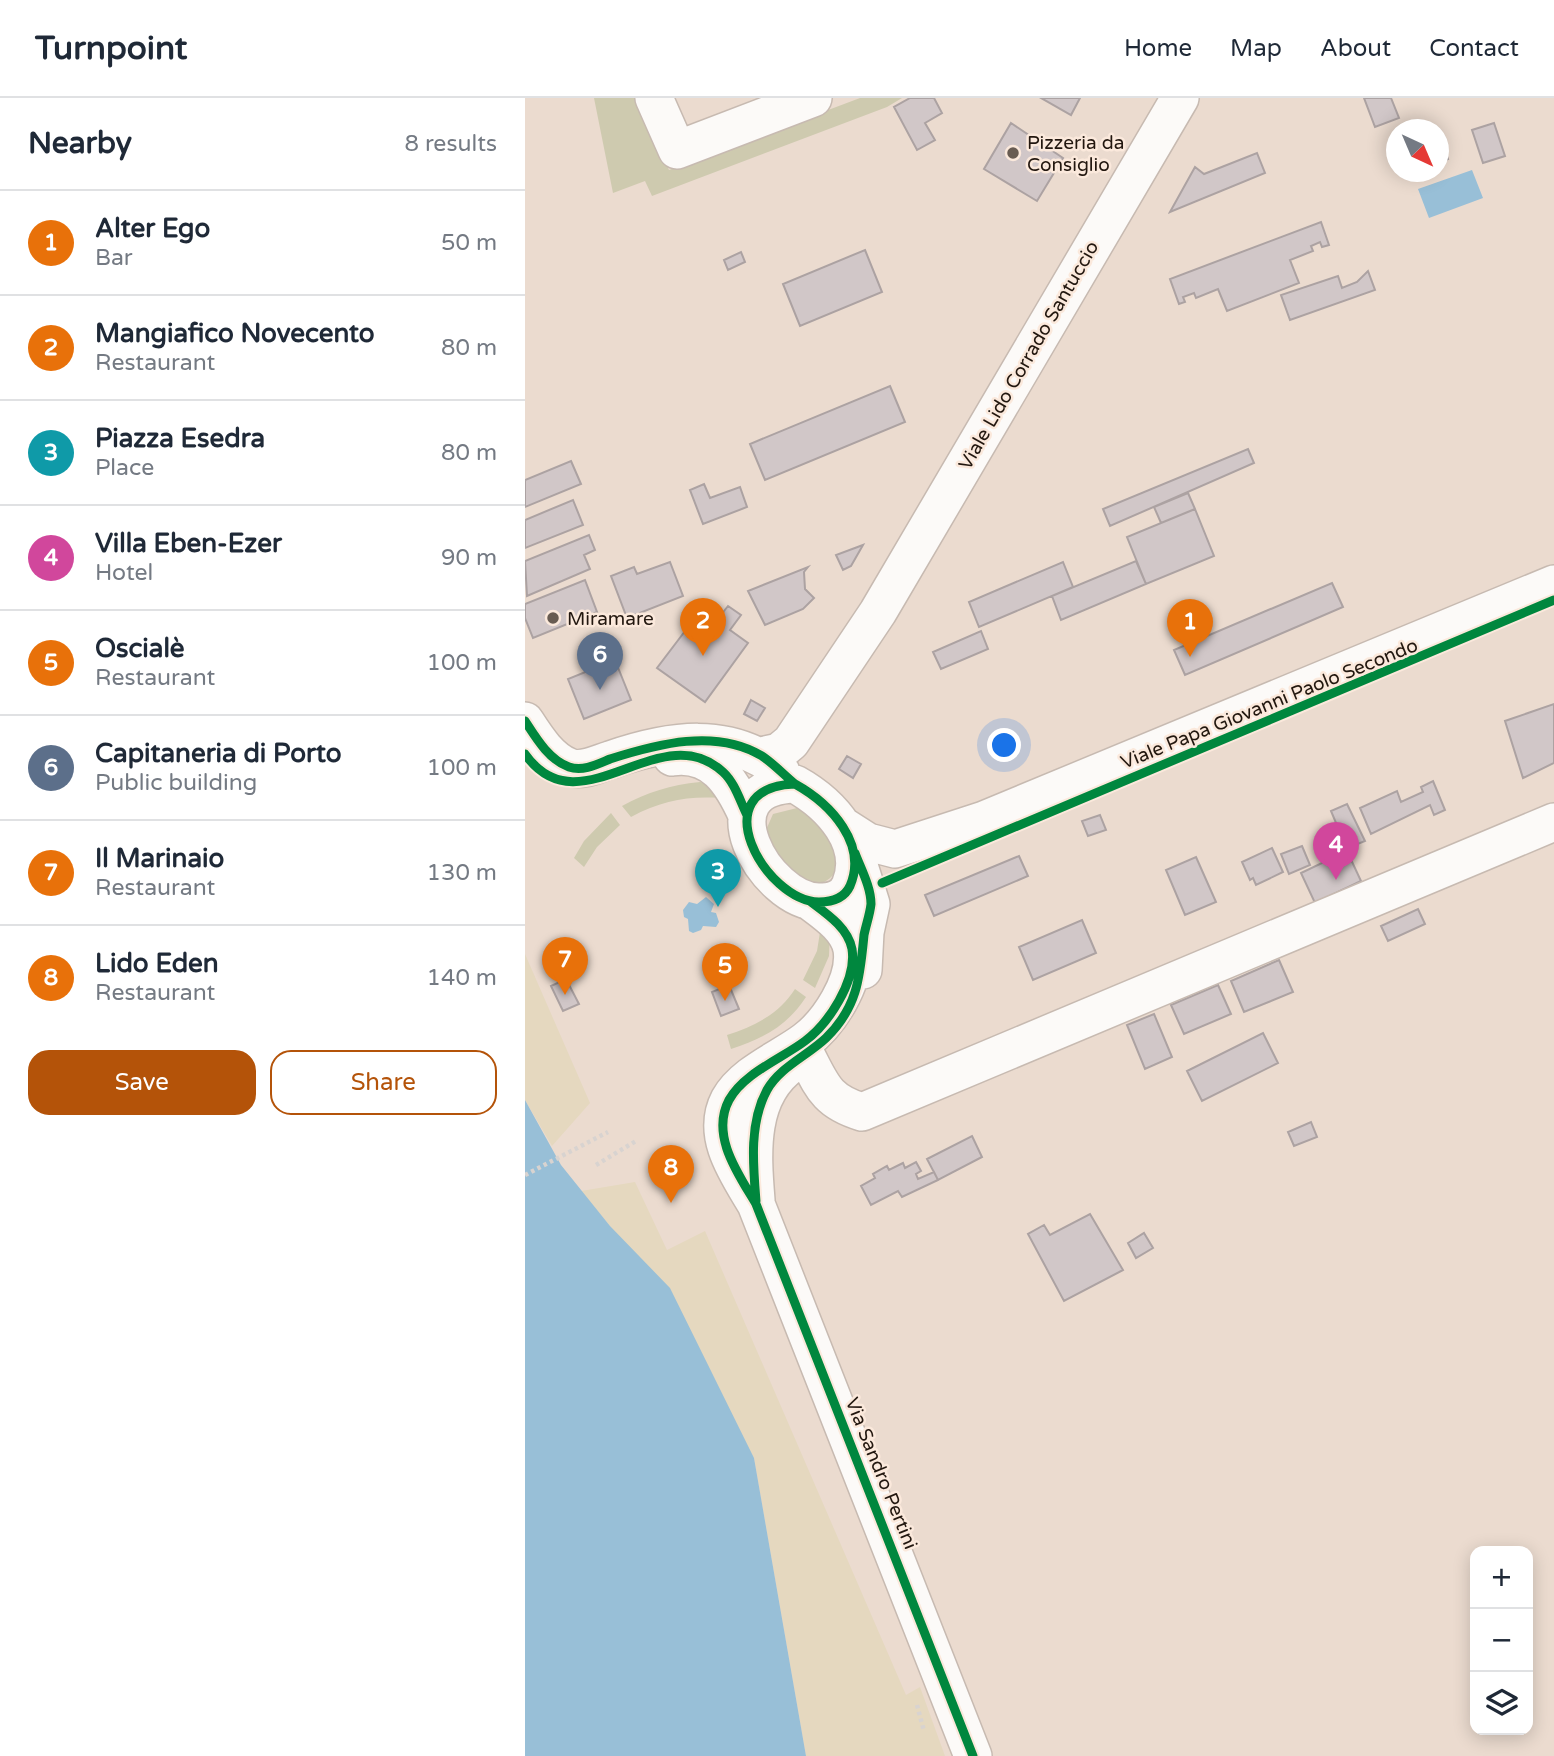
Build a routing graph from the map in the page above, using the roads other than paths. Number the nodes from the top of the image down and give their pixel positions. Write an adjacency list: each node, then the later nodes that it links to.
1 (655, 98): 2 (street)
2 (813, 98)
3 (1180, 98): 5 (street, Viale Lido Corrado Santuccio)
4 (1554, 584): 10 (street, Viale Papa Giovanni Paolo Secondo)
5 (878, 612): 8 (street); 12 (street)
6 (525, 721): 8 (street)
7 (525, 754): 9 (street)
8 (777, 764): 9 (street); 12 (street)
9 (750, 806): 14 (street)
10 (983, 820): 12 (street); 13 (street)
11 (1554, 822): 15 (street)
12 (841, 828): 13 (street); 14 (street)
13 (874, 892): 14 (street); 15 (street)
14 (822, 902): 16 (street)
15 (806, 1055): 16 (street)
16 (741, 1116): 17 (street); 17 (street)
17 (757, 1204): 18 (street, Via Sandro Pertini)
18 (973, 1756)

